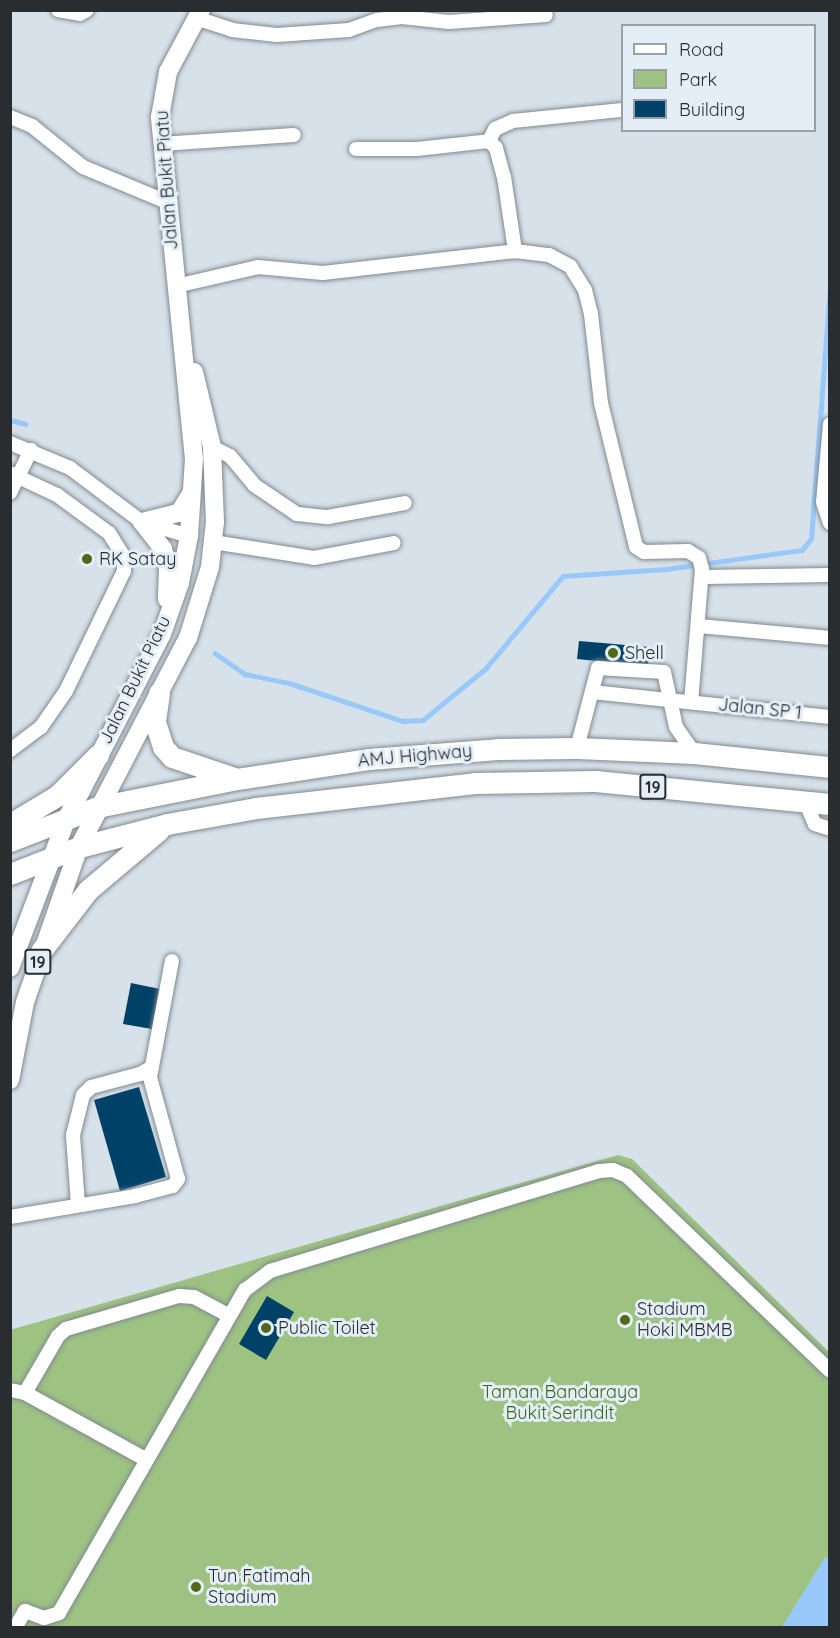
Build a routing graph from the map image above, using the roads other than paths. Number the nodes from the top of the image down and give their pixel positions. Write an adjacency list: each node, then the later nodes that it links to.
1 (58, 10): 2 (street)
2 (87, 10)
3 (198, 14): 4 (street); 9 (main road, Jalan Bukit Piatu)
4 (546, 15)
5 (621, 110): 8 (street)
6 (10, 117): 11 (street)
7 (294, 135): 9 (street)
8 (489, 141): 10 (street); 12 (street)
9 (161, 144): 11 (main road, Jalan Bukit Piatu)
10 (356, 149)
11 (167, 202): 13 (main road, Jalan Bukit Piatu)
12 (514, 251): 13 (street); 29 (street)
13 (176, 285): 14 (main road, Jalan Bukit Piatu)
14 (186, 357): 17 (main road, Jalan Bukit Piatu); 21 (main road, Jalan Bukit Piatu)
15 (830, 424): 25 (street)
16 (10, 443): 18 (street)
17 (212, 447): 20 (main road, Jalan Bukit Piatu); 23 (street)
18 (31, 450): 19 (street); 24 (street)
19 (15, 474): 22 (street); 41 (street)
20 (215, 484): 26 (main road); 27 (main road, Jalan Bukit Piatu)
21 (193, 492): 24 (main road); 26 (main road, Jalan Bukit Piatu)
22 (10, 494)
23 (405, 503)
24 (142, 522): 26 (street); 33 (main road)
25 (830, 523)
26 (189, 536): 31 (main road); 33 (main road, Jalan Bukit Piatu)
27 (213, 542): 28 (street); 31 (main road, Jalan Bukit Piatu)
28 (394, 543)
29 (702, 568): 30 (street); 32 (street)
30 (830, 575)
31 (200, 605): 36 (main road, Jalan Bukit Piatu)
32 (699, 626): 34 (street); 38 (street)
33 (162, 634): 43 (main road, Jalan Bukit Piatu)
34 (830, 638)
35 (592, 692): 37 (street, Jalan SP 1); 37 (street); 40 (street)
36 (159, 693): 45 (highway); 48 (main road, Jalan Bukit Piatu)
37 (670, 700): 38 (street, Jalan SP 1); 42 (street)
38 (691, 702): 39 (street, Jalan SP 1)
39 (830, 717)
40 (577, 748): 42 (highway, AMJ Highway / 19); 45 (highway, AMJ Highway / 19)
41 (10, 750)
42 (694, 753): 44 (highway, AMJ Highway / 19)
43 (98, 755): 49 (main road, Jalan Bukit Piatu); 50 (highway)
44 (830, 767)
45 (237, 779): 48 (highway, AMJ Highway / 19)
46 (805, 801): 47 (highway, AMJ Highway / 19); 51 (highway, AMJ Highway / 19); 52 (street)
47 (830, 804)
48 (97, 807): 49 (highway, AMJ Highway / 19); 54 (main road, Jalan Bukit Piatu)
49 (67, 818): 53 (highway, AMJ Highway / 19); 55 (main road, Jalan Bukit Piatu)
50 (10, 824)
51 (167, 824): 54 (highway, AMJ Highway / 19); 57 (highway)
52 (830, 828)
53 (10, 841)
54 (78, 847): 55 (highway, AMJ Highway / 19); 57 (main road, 19)
55 (49, 859): 56 (highway, AMJ Highway / 19); 59 (main road, 19)
56 (10, 874)
57 (41, 951): 61 (main road, 19)
58 (171, 961): 60 (street)
59 (10, 968)
60 (152, 1067): 62 (street); 62 (street)
61 (10, 1080)
62 (78, 1205): 63 (street)
63 (10, 1217)
64 (229, 1316): 65 (street); 67 (street); 68 (street)
65 (830, 1371)
66 (10, 1390): 67 (street)
67 (26, 1393): 68 (street)
68 (145, 1459): 69 (street)
69 (15, 1628)

